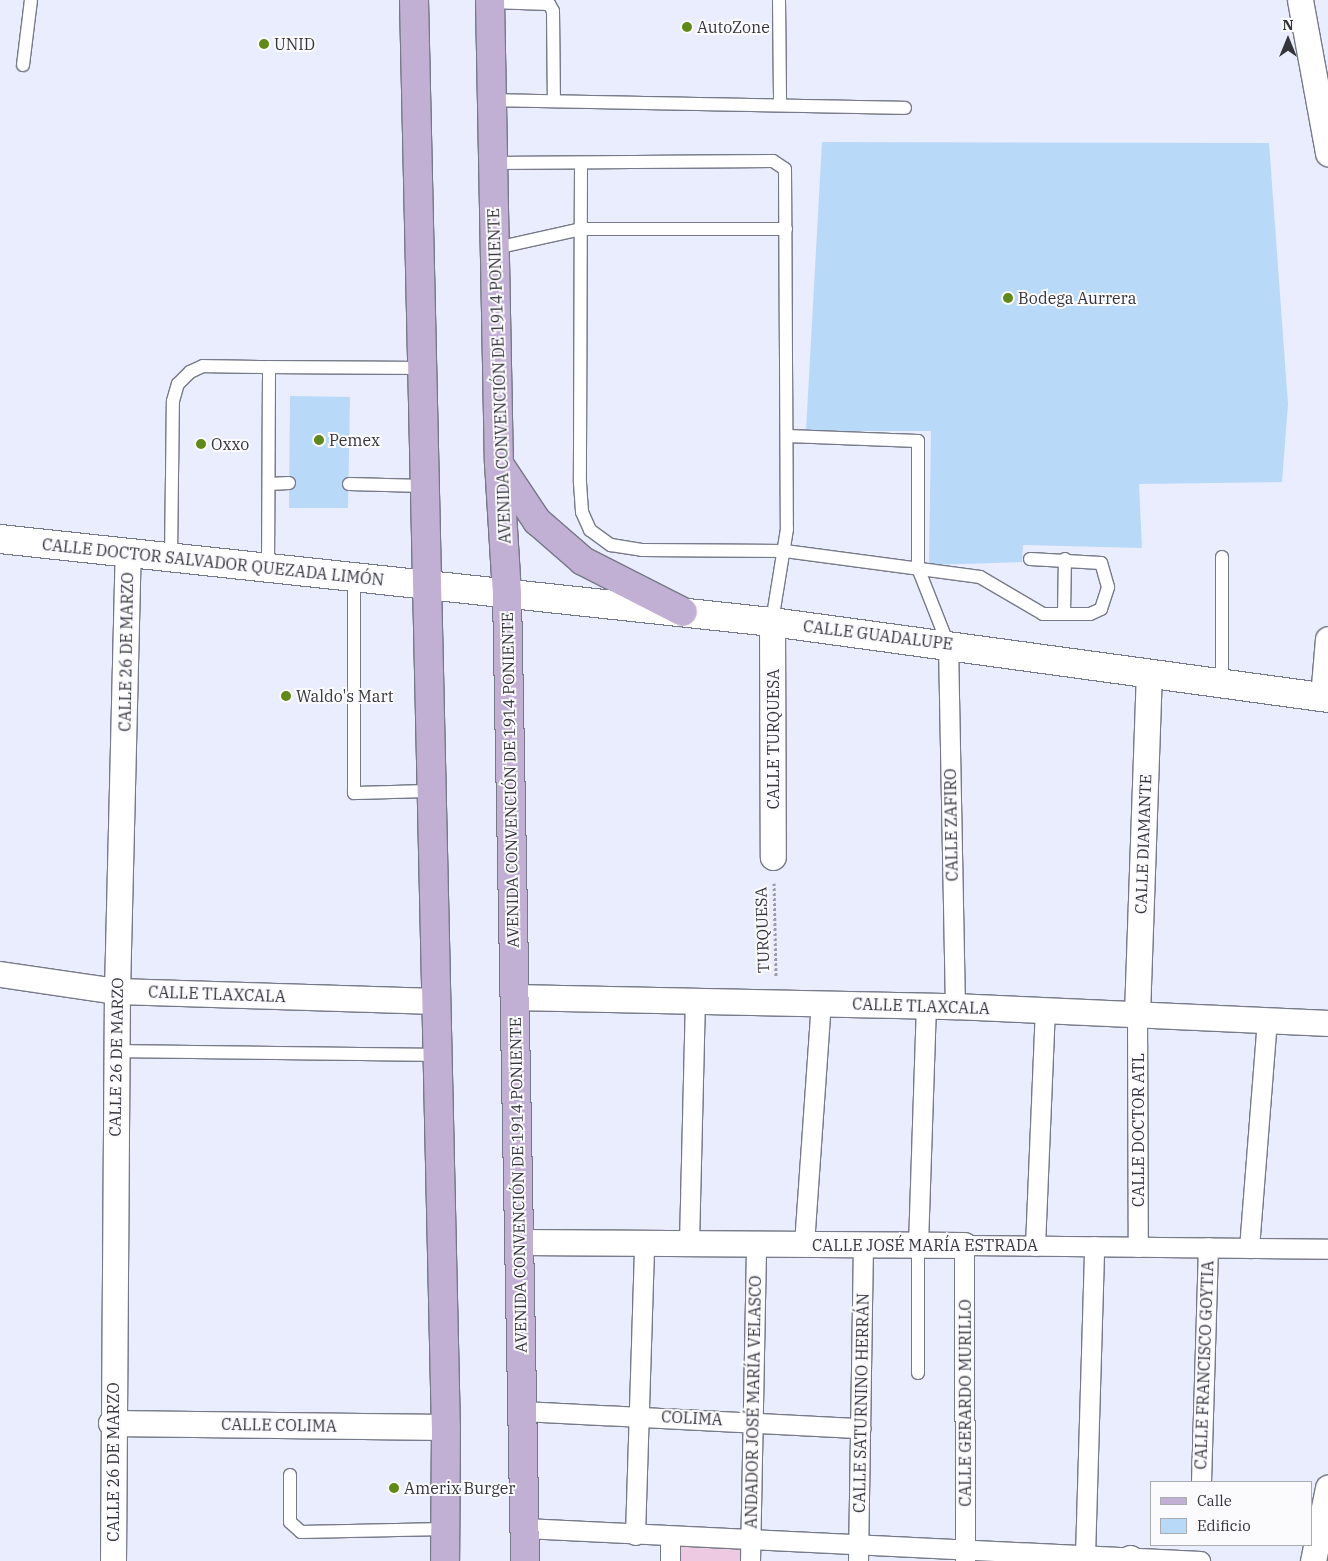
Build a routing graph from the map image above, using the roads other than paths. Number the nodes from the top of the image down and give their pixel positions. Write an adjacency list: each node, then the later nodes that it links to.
1 (31, 0): 6 (lane)
2 (414, 0): 18 (main road)
3 (779, 0): 9 (lane)
4 (1300, 0): 11 (street)
5 (490, 1): 7 (main road, AVENIDA CONVENCIÓN DE 1914 PONIENTE); 8 (lane)
6 (23, 65)
7 (491, 100): 8 (lane); 12 (main road, AVENIDA CONVENCIÓN DE 1914 PONIENTE)
8 (554, 100): 9 (lane)
9 (780, 103): 10 (lane)
10 (905, 108)
11 (1328, 153)
12 (492, 163): 13 (lane); 16 (main road, AVENIDA CONVENCIÓN DE 1914 PONIENTE)
13 (582, 165): 14 (lane); 15 (lane)
14 (582, 229): 15 (lane); 16 (lane); 26 (lane)
15 (786, 229): 19 (lane)
16 (496, 248): 20 (main road, AVENIDA CONVENCIÓN DE 1914 PONIENTE)
17 (269, 368): 18 (lane); 21 (lane); 28 (lane)
18 (421, 368): 24 (main road)
19 (786, 436): 26 (lane); 33 (lane)
20 (499, 463): 36 (main road, AVENIDA CONVENCIÓN DE 1914 PONIENTE); 37 (main road)
21 (269, 484): 22 (lane); 32 (lane)
22 (289, 484)
23 (349, 484): 24 (lane)
24 (424, 486): 35 (main road)
25 (0, 539): 27 (street, CALLE DOCTOR SALVADOR QUEZADA LIMÓN)
26 (785, 551): 33 (lane); 39 (lane)
27 (128, 553): 28 (street, CALLE DOCTOR SALVADOR QUEZADA LIMÓN); 48 (street, CALLE 26 DE MARZO)
28 (171, 557): 32 (street, CALLE DOCTOR SALVADOR QUEZADA LIMÓN)
29 (1222, 558): 43 (lane)
30 (1030, 559): 31 (lane)
31 (1065, 559): 38 (lane); 38 (lane)
32 (268, 566): 34 (street, CALLE DOCTOR SALVADOR QUEZADA LIMÓN)
33 (918, 568): 38 (lane); 41 (lane)
34 (354, 577): 35 (street, CALLE DOCTOR SALVADOR QUEZADA LIMÓN); 45 (lane)
35 (426, 585): 36 (street, CALLE GUADALUPE); 45 (main road)
36 (507, 594): 37 (street, CALLE GUADALUPE); 49 (main road, AVENIDA CONVENCIÓN DE 1914 PONIENTE)
37 (683, 612): 39 (street, CALLE GUADALUPE)
38 (1064, 614)
39 (772, 622): 41 (street, CALLE GUADALUPE); 46 (street, CALLE TURQUESA)
40 (1328, 639): 44 (street)
41 (948, 644): 42 (street, CALLE GUADALUPE); 54 (street, CALLE ZAFIRO)
42 (1149, 674): 43 (street, CALLE GUADALUPE); 56 (street, CALLE DIAMANTE)
43 (1222, 684): 44 (street, CALLE GUADALUPE)
44 (1326, 697)
45 (430, 791): 50 (main road)
46 (773, 857)
47 (0, 974): 48 (street, CALLE TLAXCALA)
48 (117, 991): 50 (street, CALLE TLAXCALA); 59 (street, CALLE 26 DE MARZO)
49 (514, 997): 51 (street, CALLE TLAXCALA); 61 (main road, AVENIDA CONVENCIÓN DE 1914 PONIENTE)
50 (436, 1001): 60 (main road)
51 (695, 1001): 52 (street, CALLE TLAXCALA); 63 (street)
52 (821, 1003): 53 (street, CALLE TLAXCALA); 65 (street)
53 (926, 1006): 54 (street, CALLE TLAXCALA); 67 (street)
54 (955, 1006): 55 (street, CALLE TLAXCALA)
55 (1045, 1010): 56 (street, CALLE TLAXCALA); 69 (street)
56 (1137, 1014): 57 (street, CALLE TLAXCALA); 71 (street, CALLE DOCTOR ATL)
57 (1267, 1020): 58 (street, CALLE TLAXCALA); 73 (street)
58 (1328, 1023)
59 (116, 1051): 60 (lane); 79 (street, CALLE 26 DE MARZO)
60 (437, 1055): 80 (main road)
61 (521, 1242): 62 (street, CALLE JOSÉ MARÍA ESTRADA); 76 (main road, AVENIDA CONVENCIÓN DE 1914 PONIENTE)
62 (644, 1243): 63 (street, CALLE JOSÉ MARÍA ESTRADA); 77 (street)
63 (689, 1243): 64 (street, CALLE JOSÉ MARÍA ESTRADA)
64 (756, 1244): 65 (street, CALLE JOSÉ MARÍA ESTRADA); 78 (street, ANDADOR JOSÉ MARÍA VELASCO)
65 (804, 1244): 66 (street, CALLE JOSÉ MARÍA ESTRADA)
66 (863, 1244): 67 (street, CALLE JOSÉ MARÍA ESTRADA); 81 (street, CALLE SATURNINO HERRÁN)
67 (918, 1245): 68 (street, CALLE JOSÉ MARÍA ESTRADA); 75 (lane)
68 (964, 1246): 69 (street, CALLE JOSÉ MARÍA ESTRADA); 92 (street, CALLE GERARDO MURILLO)
69 (1035, 1246): 70 (street, CALLE JOSÉ MARÍA ESTRADA)
70 (1094, 1246): 71 (street, CALLE JOSÉ MARÍA ESTRADA); 93 (street)
71 (1138, 1247): 72 (street, CALLE JOSÉ MARÍA ESTRADA)
72 (1208, 1247): 73 (street, CALLE JOSÉ MARÍA ESTRADA); 83 (street, CALLE FRANCISCO GOYTIA)
73 (1249, 1248): 74 (street, CALLE JOSÉ MARÍA ESTRADA)
74 (1328, 1249)
75 (918, 1373)
76 (522, 1410): 77 (street, COLIMA); 85 (main road, AVENIDA CONVENCIÓN DE 1914 PONIENTE)
77 (637, 1415): 78 (street, COLIMA); 87 (street)
78 (752, 1421): 81 (street, COLIMA); 89 (street, ANDADOR JOSÉ MARÍA VELASCO)
79 (111, 1423): 80 (street, CALLE COLIMA); 95 (street, CALLE 26 DE MARZO)
80 (446, 1427): 86 (main road)
81 (861, 1428): 91 (street, CALLE SATURNINO HERRÁN)
82 (290, 1475): 86 (lane)
83 (1201, 1481)
84 (1328, 1488): 101 (street)
85 (524, 1528): 87 (street); 97 (main road, AVENIDA CONVENCIÓN DE 1914 PONIENTE)
86 (445, 1529): 96 (main road)
87 (635, 1534): 88 (street)
88 (670, 1536): 89 (street); 98 (street)
89 (750, 1540): 91 (street); 99 (street, ANDADOR JOSÉ MARÍA VELASCO)
90 (1199, 1546): 100 (street)
91 (858, 1553): 92 (street)
92 (965, 1555): 93 (street)
93 (1085, 1556): 94 (street)
94 (1130, 1560): 100 (street)
95 (113, 1561)
96 (445, 1561)
97 (525, 1561)
98 (670, 1561)
99 (750, 1561)
100 (1199, 1561)
101 (1313, 1561)

